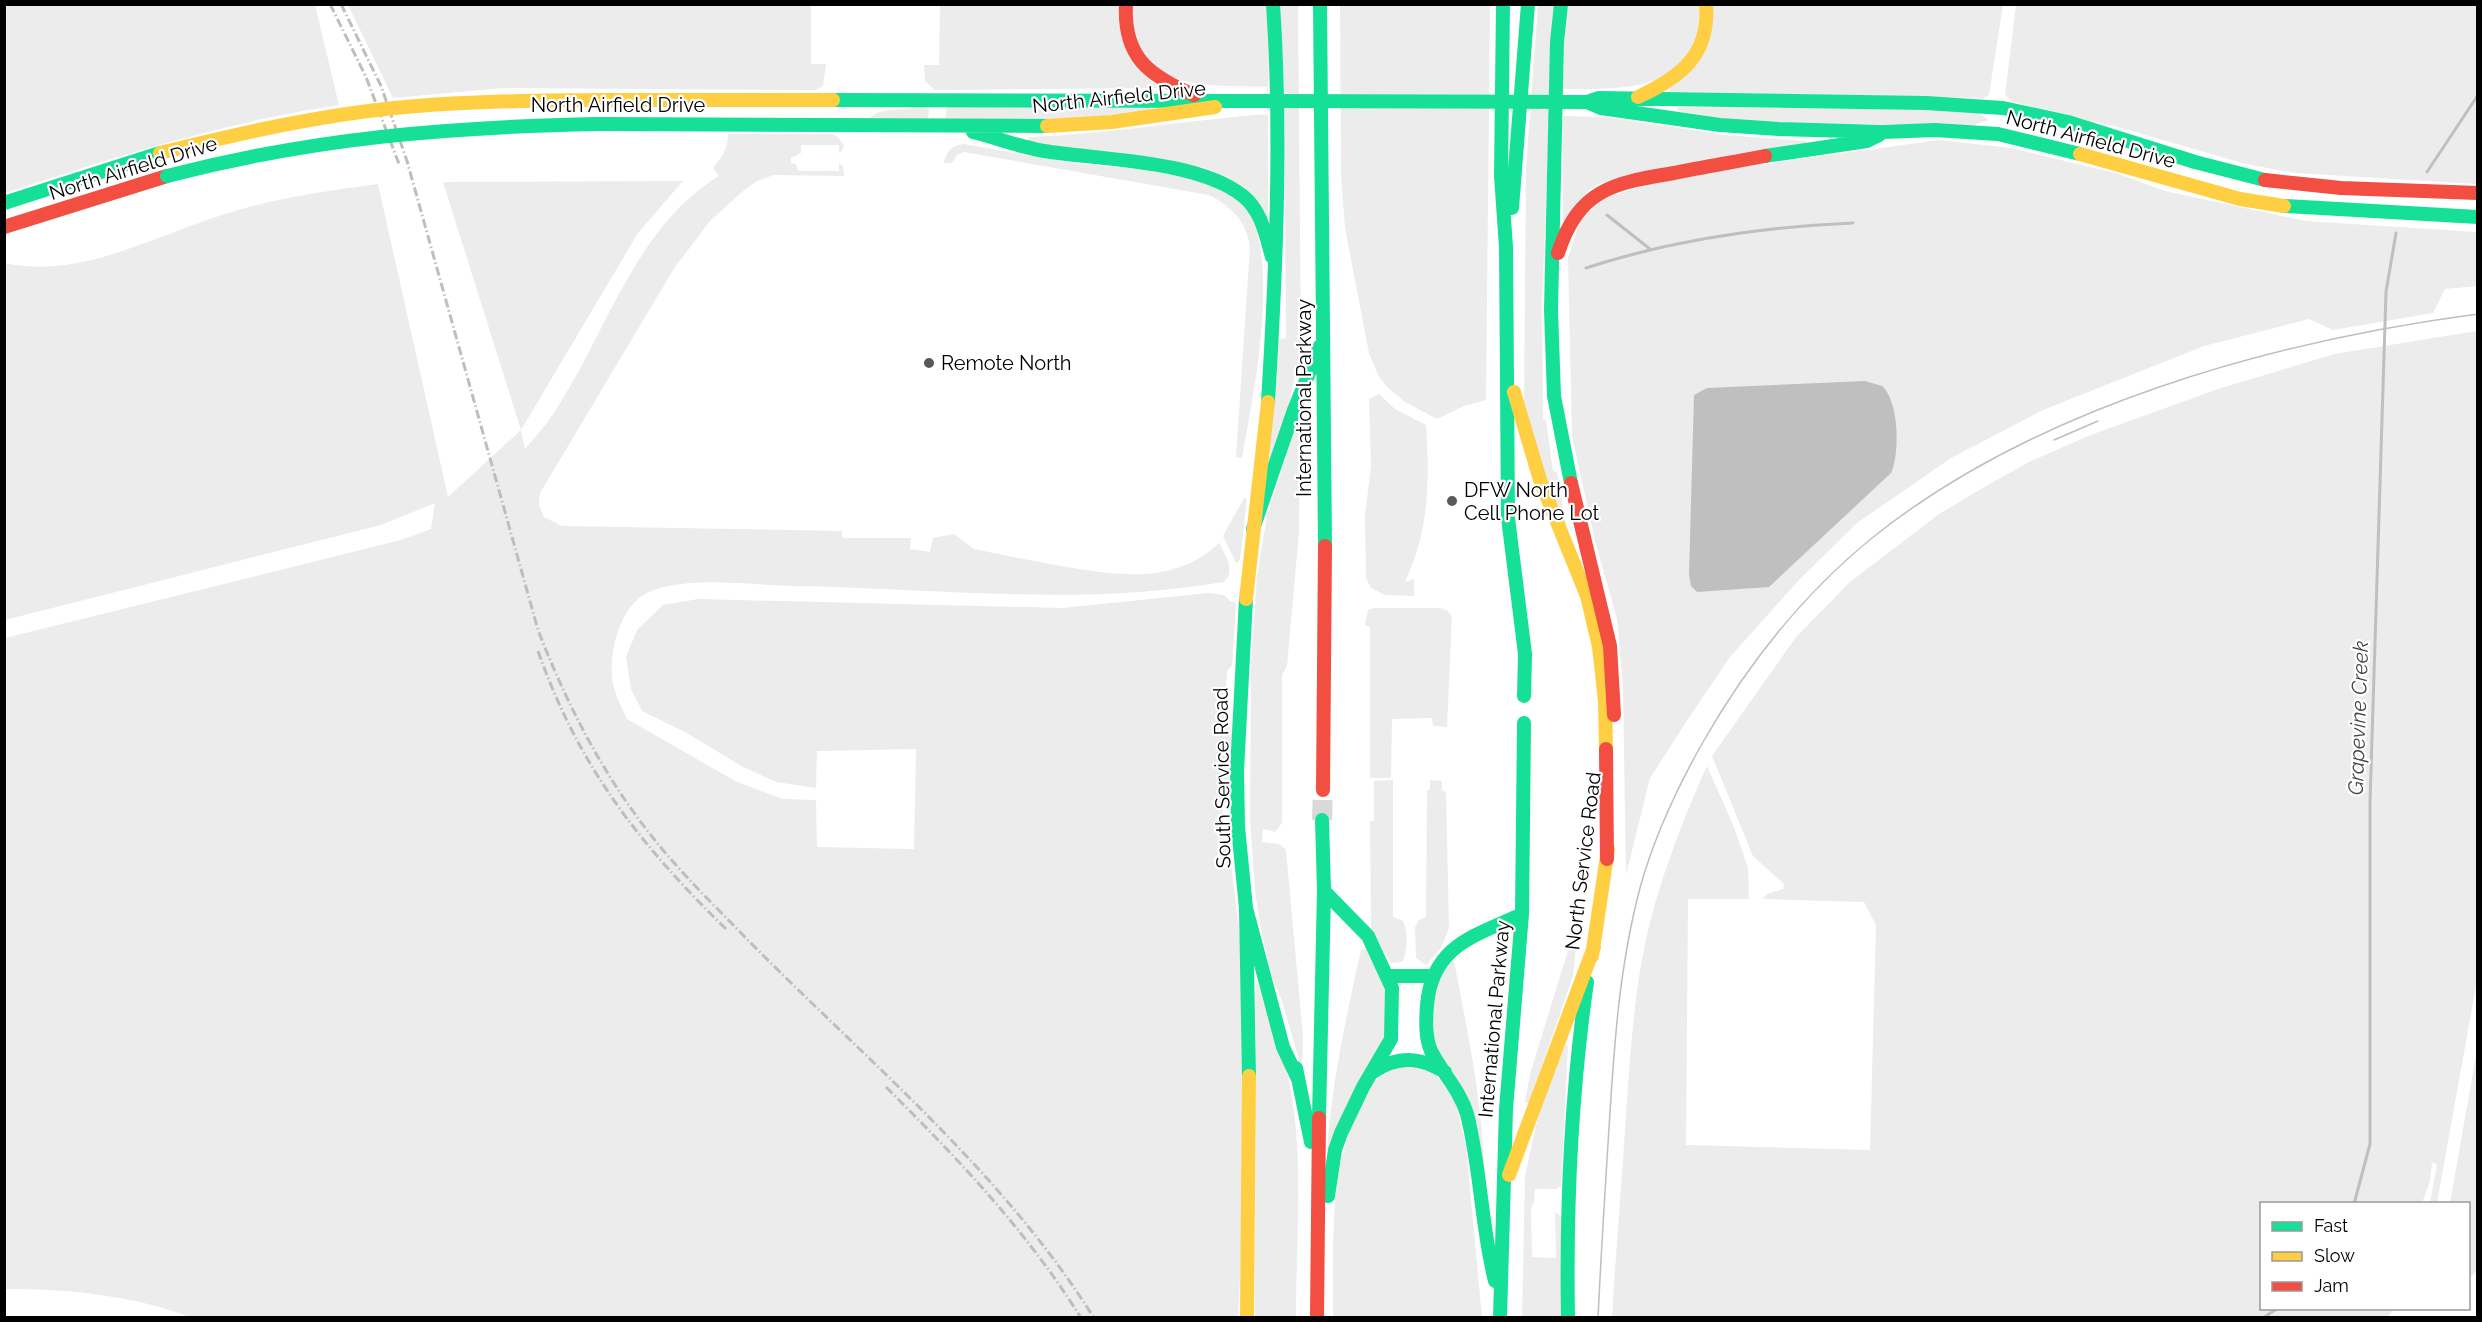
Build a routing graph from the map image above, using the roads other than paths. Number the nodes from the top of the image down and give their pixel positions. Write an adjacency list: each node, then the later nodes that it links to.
1 (1126, 4): 8 (main road)
2 (1273, 4): 22 (main road, South Service Road)
3 (1503, 4): 20 (main road)
4 (1528, 4): 20 (main road)
5 (1561, 4): 21 (main road, North Service Road)
6 (1706, 4): 9 (main road)
7 (1320, 9): 23 (main road, International Parkway)
8 (1205, 99): 10 (main road, North Airfield Drive); 17 (main road, North Airfield Drive, bridge)
9 (1632, 99): 11 (main road, North Airfield Drive); 12 (main road, North Airfield Drive)
10 (1242, 101): 11 (main road, North Airfield Drive, bridge); 13 (main road, North Airfield Drive)
11 (1587, 102): 14 (main road, North Airfield Drive)
12 (2001, 107): 15 (main road); 16 (main road, North Airfield Drive)
13 (956, 127): 19 (main road, North Airfield Drive, bridge); 22 (main road)
14 (1883, 132): 15 (main road, North Airfield Drive); 21 (main road)
15 (1998, 134): 18 (main road, North Airfield Drive)
16 (2478, 194)
17 (4, 203)
18 (2478, 217)
19 (4, 227)
20 (1506, 247): 24 (main road)
21 (1552, 270): 30 (main road, North Service Road)
22 (1276, 276): 25 (main road, South Service Road)
23 (1324, 338): 25 (main road); 28 (main road, International Parkway)
24 (1506, 360): 26 (main road); 30 (main road)
25 (1253, 529): 32 (main road, South Service Road)
26 (1524, 696)
27 (1524, 723): 33 (main road, International Parkway)
28 (1323, 790)
29 (1322, 820): 31 (main road)
30 (1607, 859): 34 (main road, North Service Road)
31 (1324, 891): 35 (main road); 39 (main road)
32 (1246, 908): 39 (main road); 43 (main road, South Service Road)
33 (1522, 914): 36 (main road); 40 (main road, International Parkway)
34 (1594, 947): 40 (main road); 46 (main road, North Service Road)
35 (1388, 976): 36 (main road); 37 (main road)
36 (1432, 976): 38 (main road)
37 (1373, 1072): 38 (main road); 41 (main road)
38 (1447, 1073): 42 (main road)
39 (1318, 1166): 41 (main road)
40 (1502, 1194): 42 (main road, International Parkway)
41 (1318, 1239): 44 (main road)
42 (1500, 1298): 45 (main road, International Parkway)
43 (1247, 1317)
44 (1317, 1317)
45 (1500, 1317)
46 (1568, 1317)

